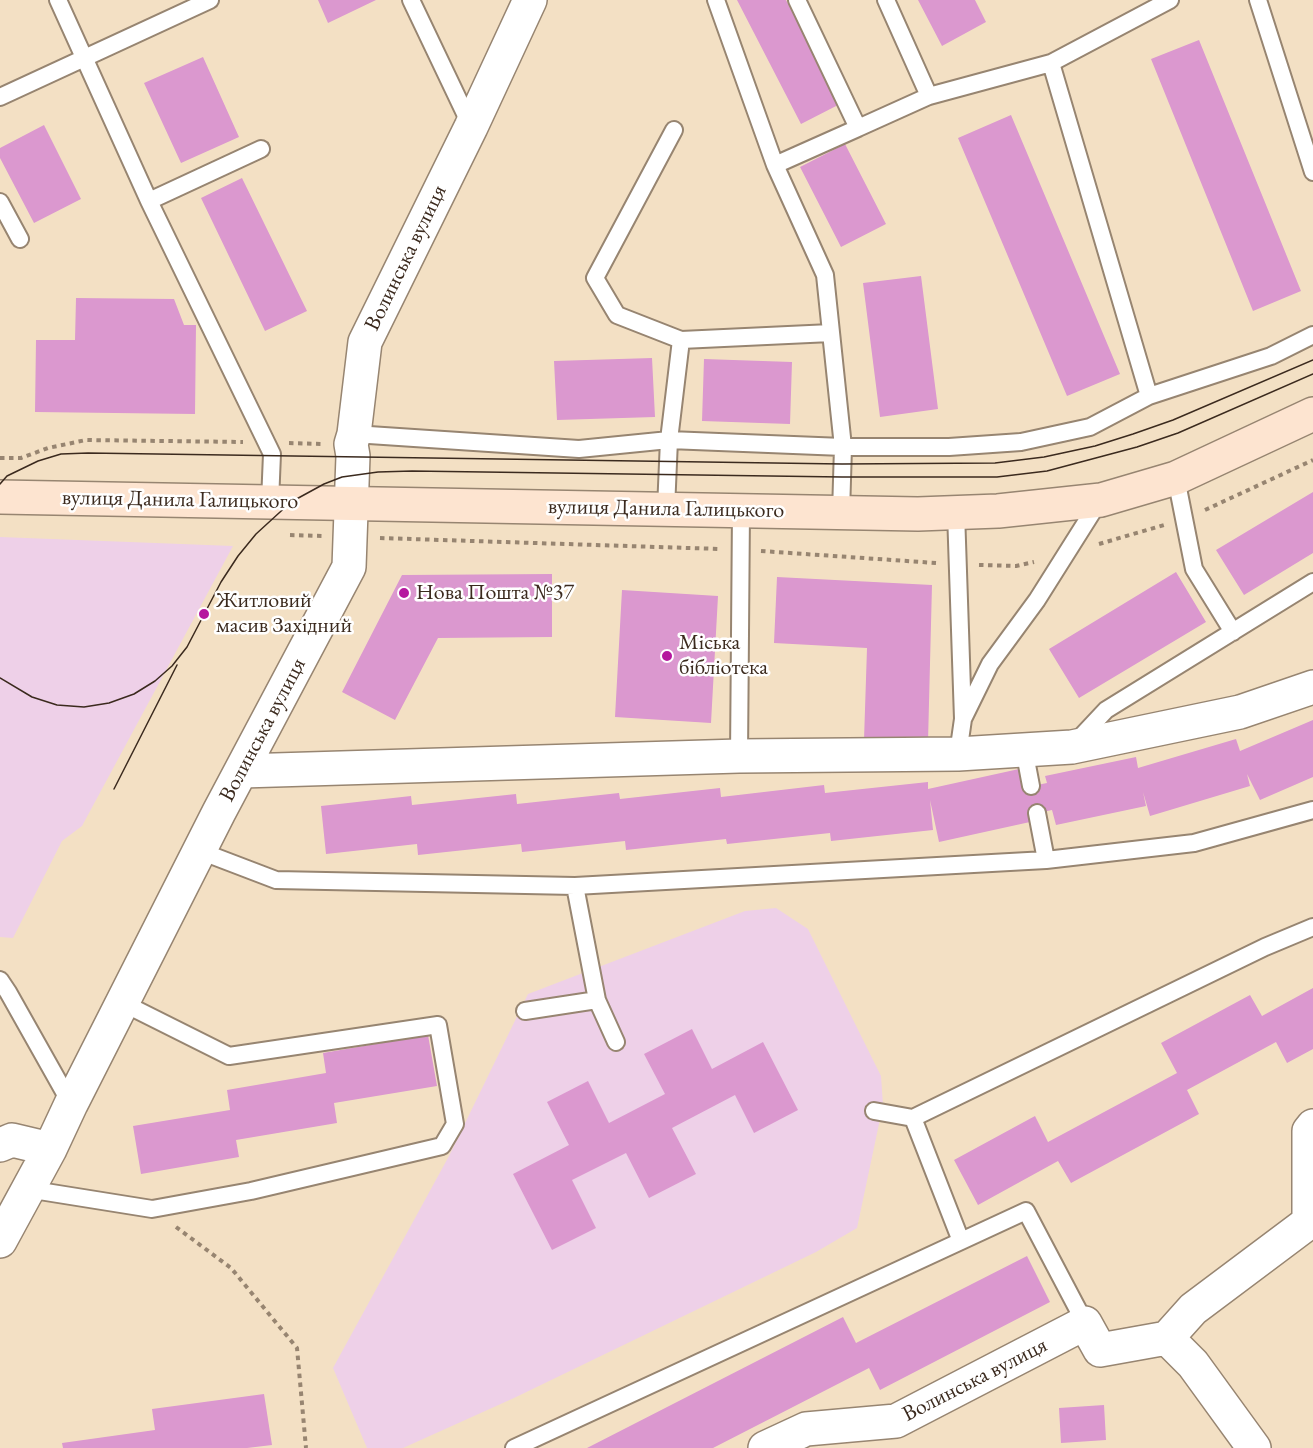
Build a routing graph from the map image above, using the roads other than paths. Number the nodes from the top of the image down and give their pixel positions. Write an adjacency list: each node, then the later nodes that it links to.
1 (58, 0): 10 (lane)
2 (210, 0): 10 (lane)
3 (411, 0): 14 (lane)
4 (530, 0): 14 (street, Волинська вулиця)
5 (717, 0): 18 (lane)
6 (797, 0): 16 (lane)
7 (886, 0): 12 (lane)
8 (1170, 0): 11 (lane)
9 (1258, 0): 19 (lane)
10 (84, 58): 13 (lane); 20 (lane)
11 (1051, 63): 12 (lane); 26 (lane)
12 (929, 96): 16 (lane)
13 (0, 97)
14 (471, 127): 28 (street, Волинська вулиця)
15 (674, 129): 25 (lane)
16 (858, 129): 18 (lane)
17 (261, 149): 20 (lane)
18 (775, 165): 23 (lane)
19 (1313, 172)
20 (149, 201): 34 (lane)
21 (0, 202): 22 (lane)
22 (20, 239)
23 (831, 333): 25 (lane); 30 (lane)
24 (1313, 335): 26 (lane)
25 (681, 340): 29 (lane)
26 (1149, 396): 30 (lane)
27 (1313, 414): 31 (street, вулиця Данила Галицького)
28 (352, 439): 29 (lane); 35 (street, Волинська вулиця)
29 (669, 440): 30 (lane); 36 (lane)
30 (843, 447): 39 (lane)
31 (1176, 478): 33 (street, вулиця Данила Галицького); 41 (lane)
32 (0, 497): 34 (street, вулиця Данила Галицького)
33 (1101, 500): 38 (street, вулиця Данила Галицького); 43 (lane)
34 (270, 502): 35 (street, вулиця Данила Галицького)
35 (351, 503): 36 (street, вулиця Данила Галицького); 48 (street, Волинська вулиця)
36 (666, 509): 37 (street, вулиця Данила Галицького)
37 (741, 511): 39 (street, вулиця Данила Галицького); 47 (lane)
38 (956, 512): 39 (street, вулиця Данила Галицького); 43 (lane)
39 (842, 513)
40 (1313, 582): 41 (lane)
41 (1233, 632): 44 (lane)
42 (1313, 687): 44 (street)
43 (963, 719): 46 (lane)
44 (1072, 747): 45 (street)
45 (1024, 749): 46 (street); 49 (lane)
46 (958, 754): 47 (street)
47 (739, 756): 48 (street)
48 (242, 771): 52 (street, Волинська вулиця)
49 (1031, 786)
50 (1313, 810): 53 (lane)
51 (1037, 813): 53 (lane)
52 (200, 851): 54 (lane); 58 (street, Волинська вулиця)
53 (1046, 860): 54 (lane)
54 (575, 886): 57 (lane)
55 (1313, 927): 63 (lane)
56 (0, 980): 61 (lane)
57 (597, 1000): 59 (lane); 60 (lane)
58 (123, 1003): 61 (street, Волинська вулиця); 67 (lane)
59 (525, 1011)
60 (616, 1042)
61 (71, 1104): 66 (street, Волинська вулиця)
62 (874, 1111): 63 (lane)
63 (913, 1118): 69 (lane)
64 (1313, 1126): 71 (street)
65 (0, 1145): 66 (street)
66 (50, 1149): 67 (street, Волинська вулиця)
67 (27, 1189): 68 (street, Волинська вулиця)
68 (0, 1241)
69 (962, 1241): 70 (lane); 72 (lane)
70 (1086, 1323): 71 (street); 73 (street, Волинська вулиця)
71 (1167, 1338): 74 (street)
72 (514, 1448)
73 (765, 1448)
74 (1254, 1448)

